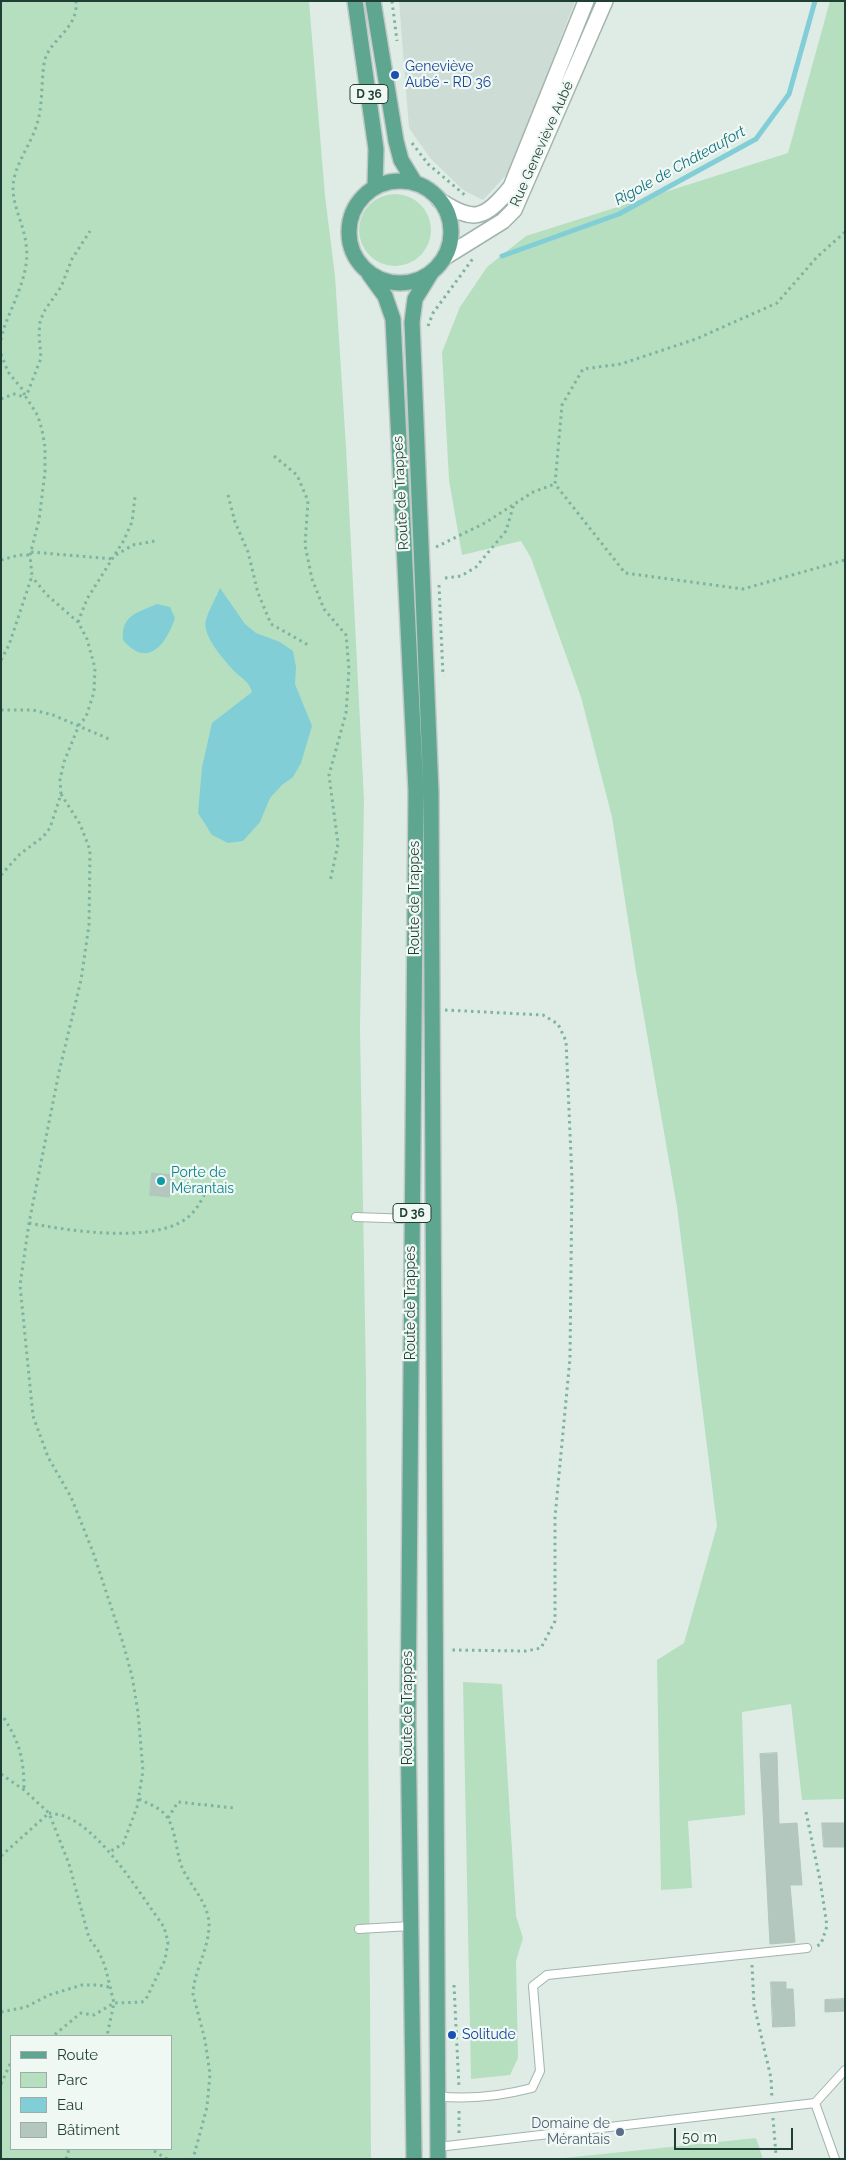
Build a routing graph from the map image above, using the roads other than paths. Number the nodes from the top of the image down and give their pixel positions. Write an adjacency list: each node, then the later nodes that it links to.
1 (355, 1): 8 (main road, D 36)
2 (374, 1): 7 (main road, D 36)
3 (586, 1): 9 (street, Rue Geneviève Aubé)
4 (594, 1): 6 (street)
5 (605, 1): 6 (street, Rue Geneviève Aubé)
6 (584, 50): 10 (street, Rue Geneviève Aubé)
7 (415, 183): 8 (main road); 9 (main road)
8 (376, 187): 12 (main road)
9 (439, 200): 10 (main road)
10 (445, 257): 11 (main road)
11 (431, 273): 12 (main road); 19 (main road, Route de Trappes / D 36)
12 (369, 274): 14 (main road, Route de Trappes / D 36)
13 (356, 1218): 14 (lane)
14 (412, 1219): 15 (main road, Route de Trappes / D 36)
15 (411, 1926): 16 (lane); 22 (main road, Route de Trappes / D 36)
16 (359, 1929)
17 (807, 1948): 19 (lane)
18 (845, 2070): 20 (lane)
19 (437, 2096): 21 (main road, Route de Trappes / D 36)
20 (815, 2103): 21 (lane); 23 (lane)
21 (438, 2153)
22 (414, 2159)
23 (835, 2159)

